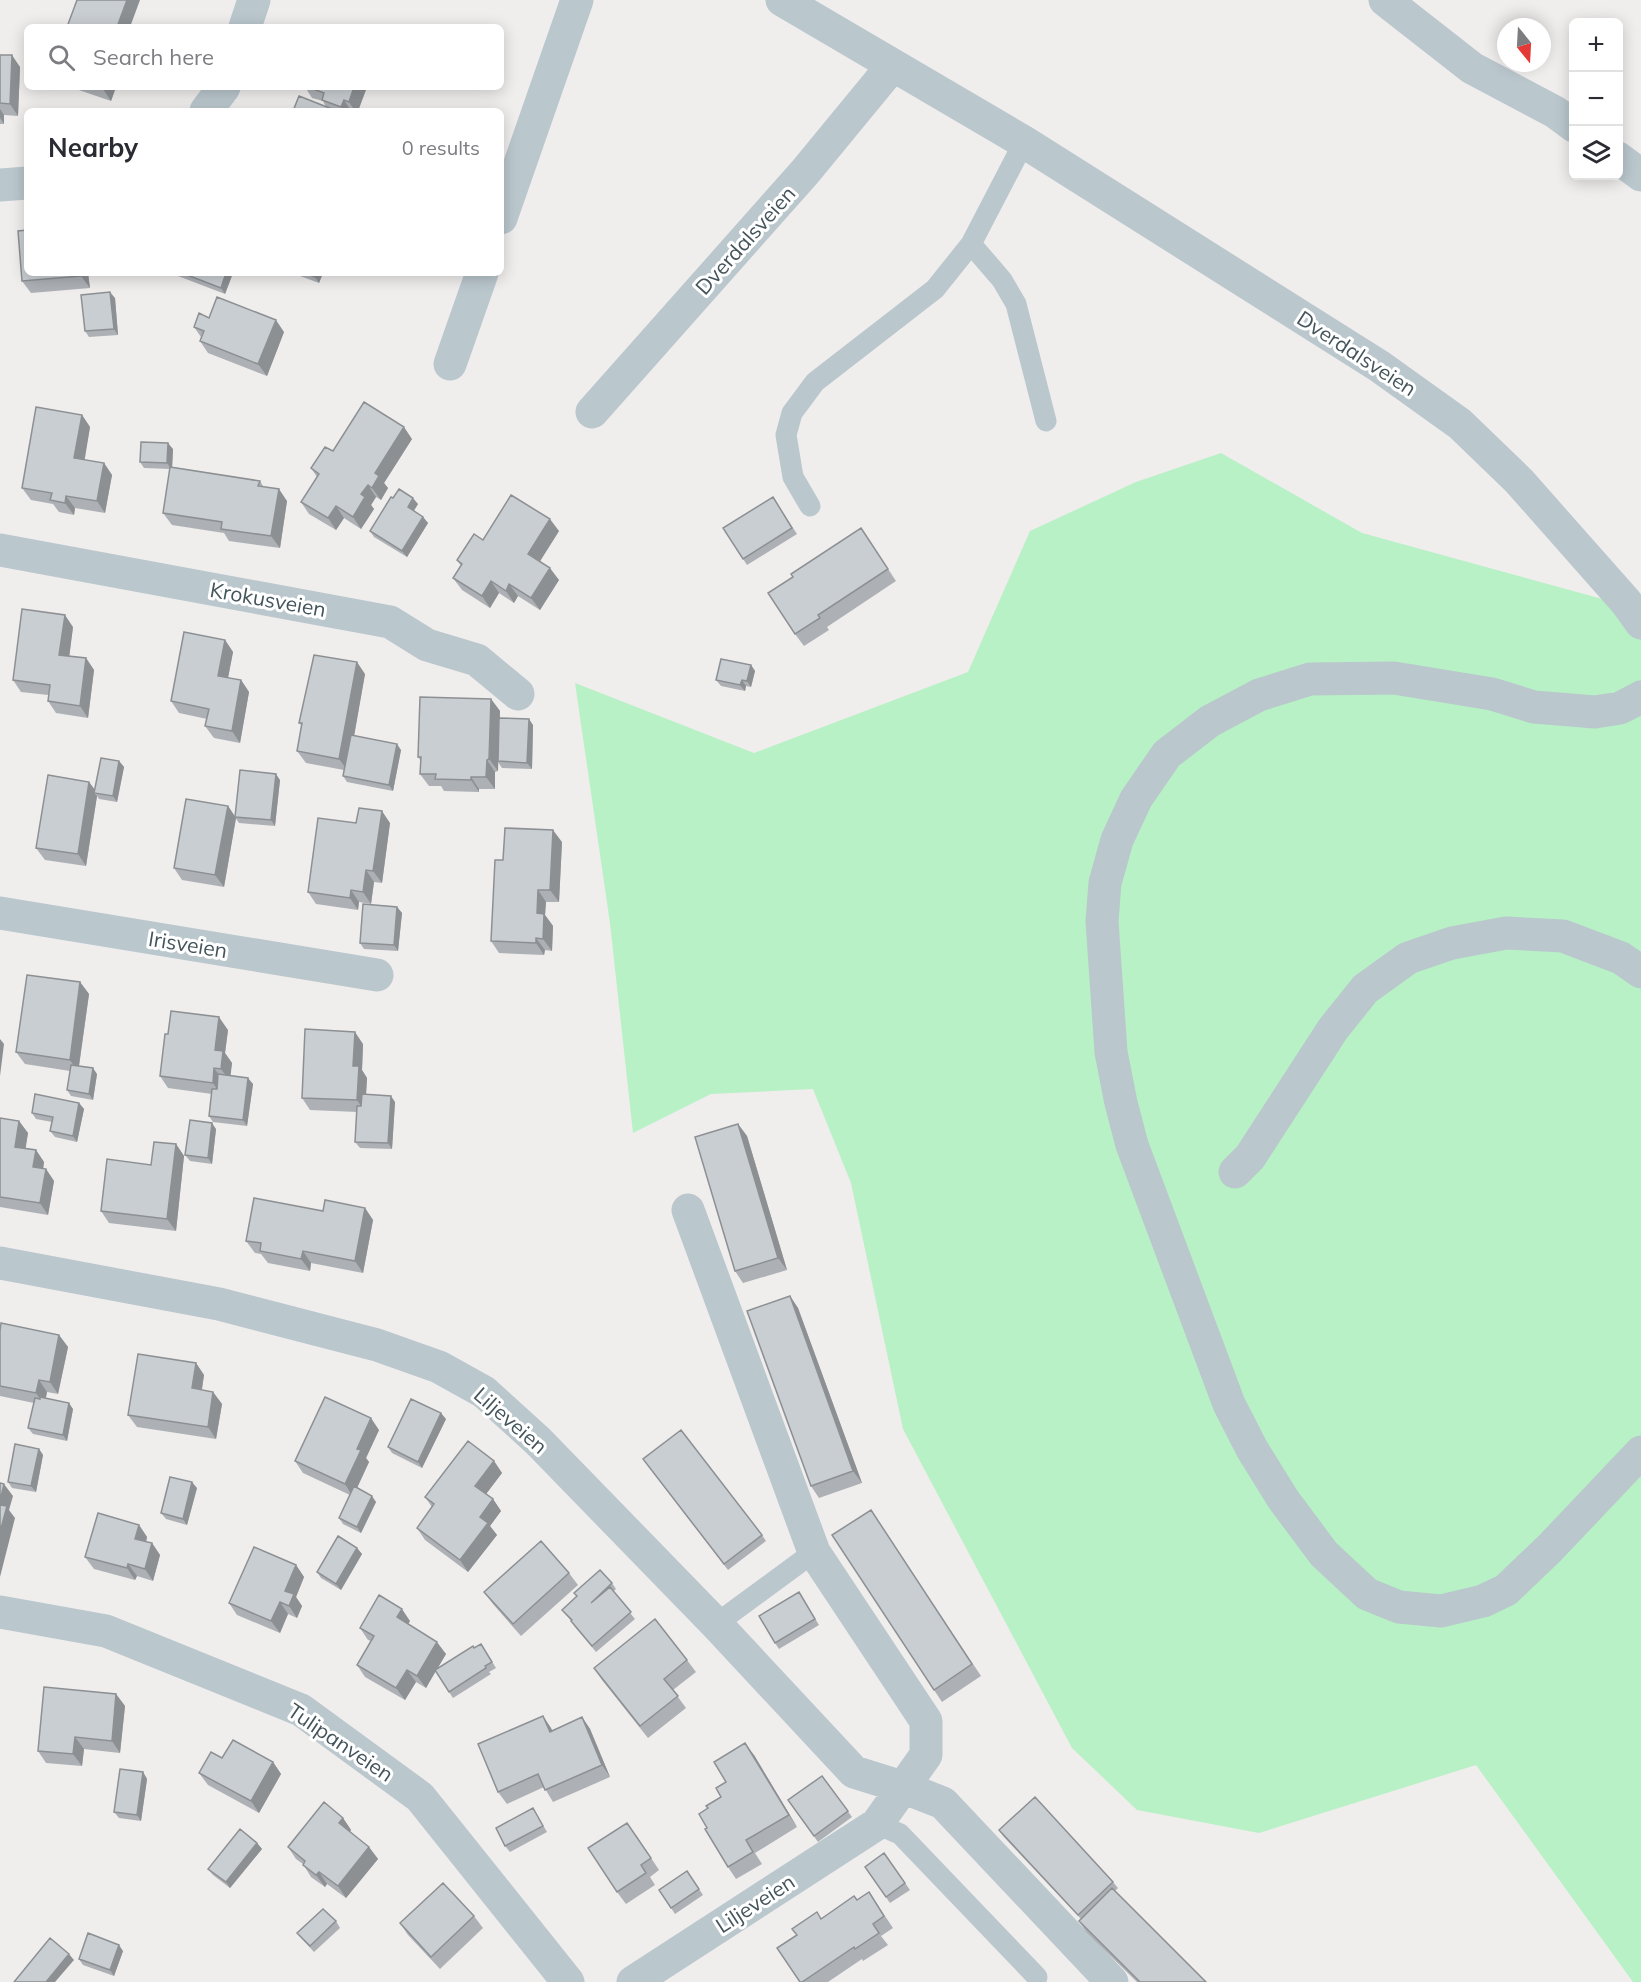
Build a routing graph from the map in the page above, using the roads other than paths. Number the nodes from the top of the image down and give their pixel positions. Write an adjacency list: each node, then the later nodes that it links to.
1 (254, 0): 5 (street)
2 (577, 0): 15 (street)
3 (783, 0): 6 (street, Dverdalsveien)
4 (1385, 0): 9 (street)
5 (245, 24)
6 (893, 65): 10 (street, Dverdalsveien); 19 (street, Dverdalsveien)
7 (222, 90): 8 (street)
8 (208, 108)
9 (1569, 122)
10 (1024, 142): 16 (lane); 23 (street, Dverdalsveien)
11 (1623, 162): 12 (street)
12 (1641, 175)
13 (24, 183): 14 (street)
14 (0, 185)
15 (504, 209)
16 (971, 244): 20 (lane); 21 (lane)
17 (481, 276): 18 (street)
18 (450, 364)
19 (592, 412)
20 (1046, 421)
21 (810, 506)
22 (0, 550): 24 (street, Krokusveien)
23 (1641, 623)
24 (518, 694)
25 (1641, 697): 32 (street)
26 (0, 913): 28 (street, Irisveien)
27 (1641, 972): 29 (street)
28 (377, 975)
29 (1235, 1172)
30 (688, 1210): 33 (street, Liljeveien)
31 (0, 1263): 35 (street, Liljeveien)
32 (1641, 1452)
33 (814, 1552): 35 (lane); 36 (street, Liljeveien)
34 (0, 1612): 39 (street, Tulipanveien)
35 (716, 1624): 36 (street, Liljeveien)
36 (902, 1787): 37 (street, Liljeveien); 41 (street, Liljeveien)
37 (877, 1824): 38 (lane); 40 (street, Liljeveien)
38 (1037, 1977)
39 (568, 1982)
40 (633, 1982)
41 (1112, 1982)

